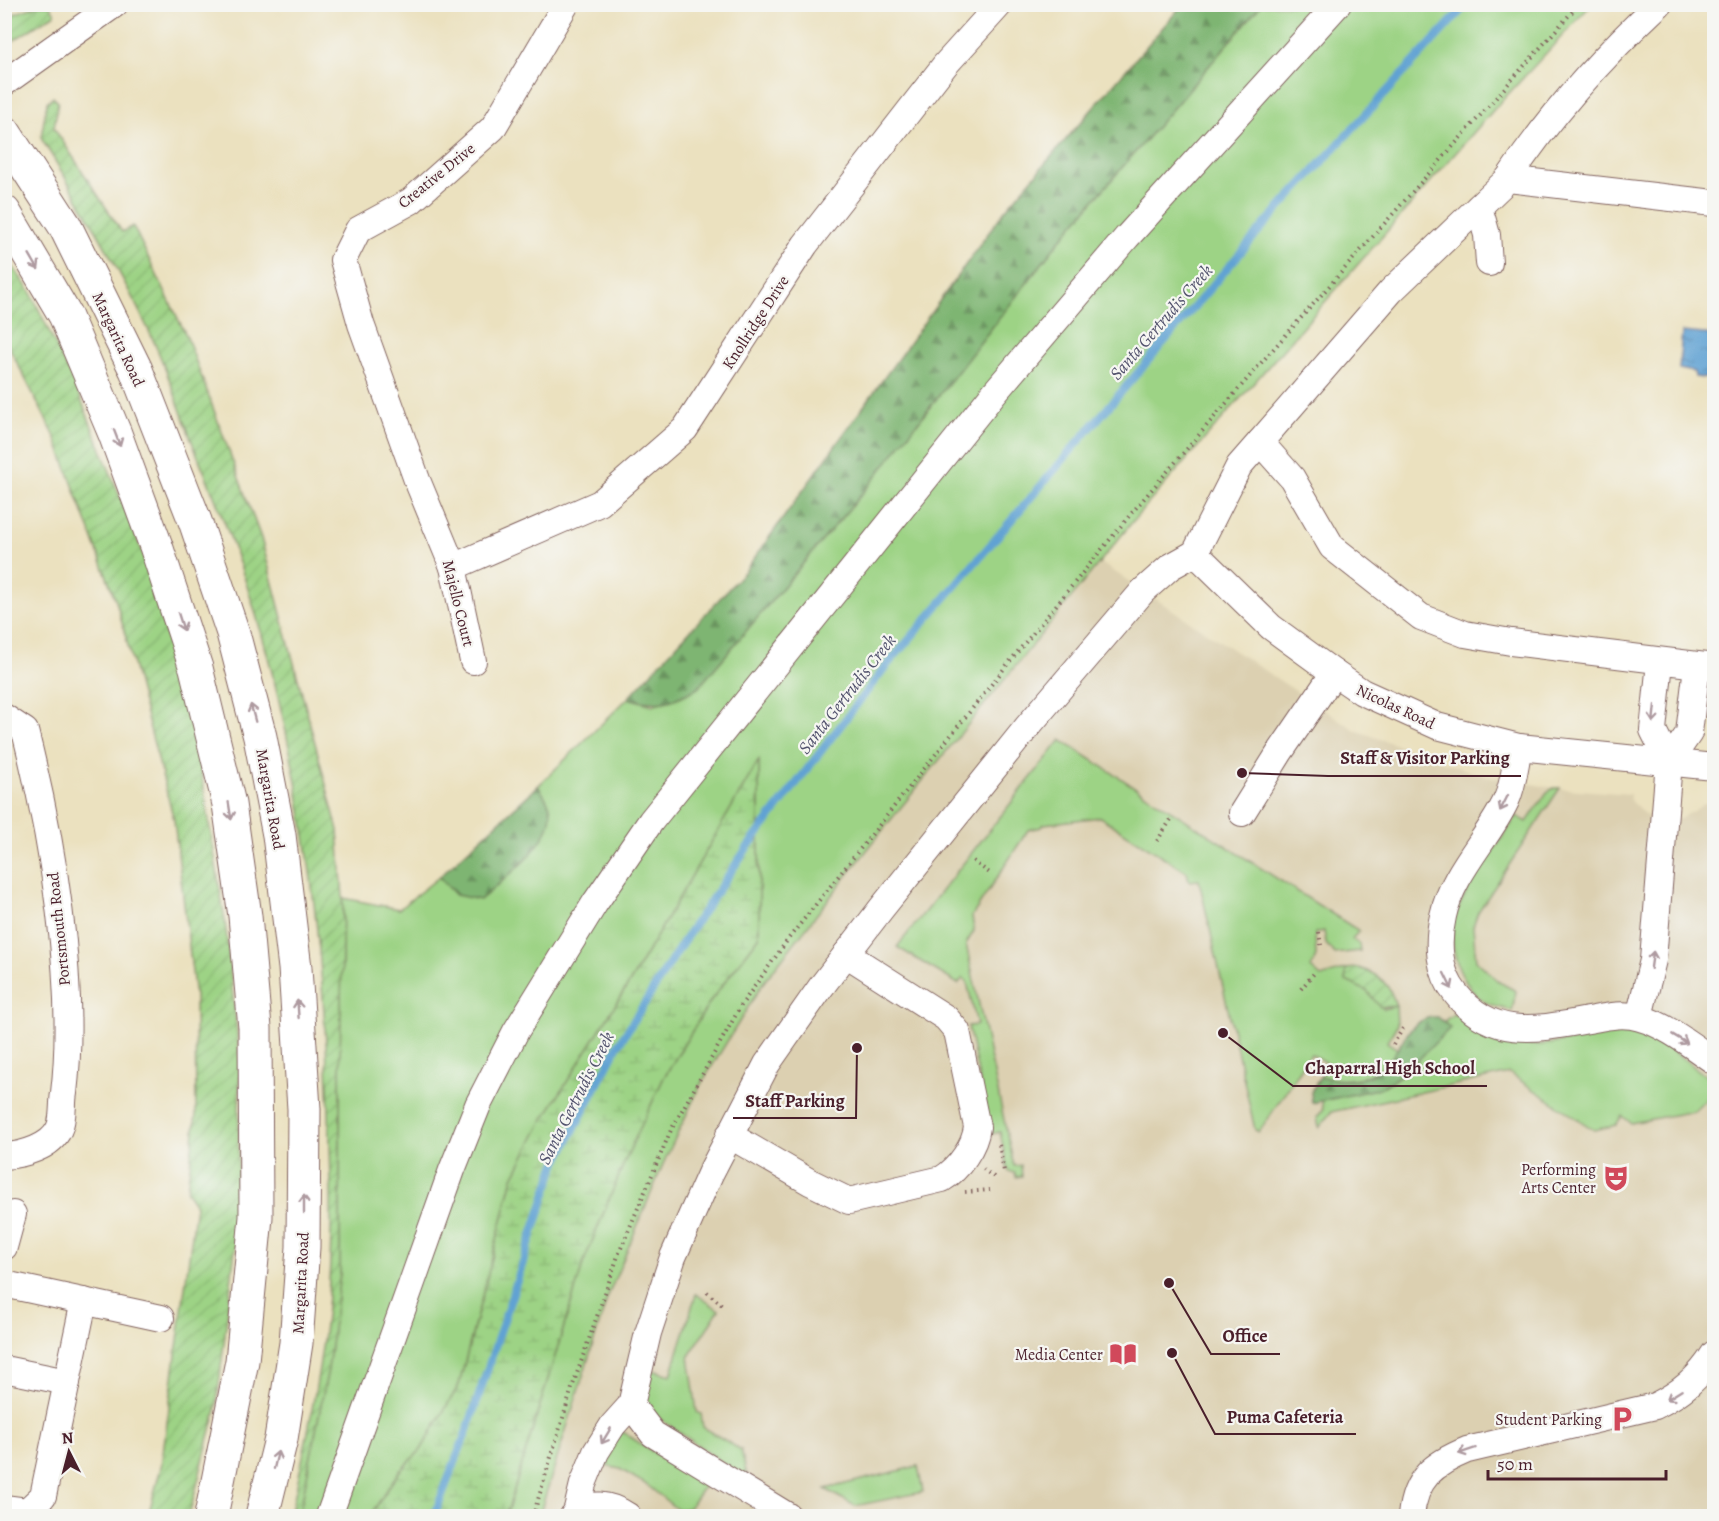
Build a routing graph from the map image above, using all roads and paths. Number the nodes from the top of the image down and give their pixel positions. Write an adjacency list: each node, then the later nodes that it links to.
1 (115, 4): 6 (street)
2 (566, 4): 14 (street, Creative Drive)
3 (1000, 4): 16 (street, Knollridge Drive)
4 (1338, 4): 60 (street)
5 (1659, 4): 8 (street)
6 (4, 83)
7 (4, 132): 59 (main road, Margarita Road, one-way to 7)
8 (1508, 179): 9 (street); 10 (street)
9 (1714, 203)
10 (1479, 207): 12 (street); 13 (street)
11 (4, 212): 58 (main road, one-way to 58)
12 (1489, 263)
13 (1260, 442): 15 (street); 18 (street)
14 (417, 480): 16 (street, Majello Court)
15 (1196, 553): 20 (street, Nicolas Road); 32 (street)
16 (453, 567): 17 (street, Majello Court)
17 (473, 661)
18 (1660, 662): 19 (street); 23 (street, one-way to 23)
19 (1706, 667): 23 (street)
20 (1334, 673): 22 (street, Nicolas Road); 25 (street)
21 (4, 717): 41 (street, Portsmouth Road)
22 (1518, 747): 23 (street, Nicolas Road); 35 (street, one-way to 35)
23 (1669, 762): 24 (street, Nicolas Road); 35 (street, one-way to 23)
24 (1714, 767)
25 (1242, 813)
26 (1172, 818): 27 (path)
27 (1157, 841)
28 (973, 861): 29 (path)
29 (991, 874)
30 (1319, 932): 31 (path)
31 (1321, 945)
32 (846, 954): 39 (street); 39 (street)
33 (1315, 972): 34 (path)
34 (1301, 989)
35 (1639, 1017): 38 (street, one-way to 38)
36 (1403, 1028): 37 (path)
37 (1393, 1046)
38 (1714, 1061)
39 (729, 1135): 55 (street)
40 (994, 1141): 42 (path)
41 (4, 1156)
42 (1004, 1172)
43 (990, 1190): 44 (path)
44 (962, 1191)
45 (13, 1214): 46 (street)
46 (4, 1247)
47 (4, 1284): 49 (street)
48 (707, 1292): 50 (path)
49 (84, 1301): 51 (street); 54 (street)
50 (722, 1305)
51 (161, 1318)
52 (1714, 1354): 63 (street, one-way to 63)
53 (4, 1369): 54 (street)
54 (68, 1382): 56 (street)
55 (631, 1405): 57 (street, one-way to 57); 62 (street)
56 (4, 1509)
57 (575, 1515): 61 (street)
58 (211, 1516)
59 (262, 1516)
60 (329, 1516)
61 (628, 1516)
62 (788, 1516)
63 (1411, 1516)

